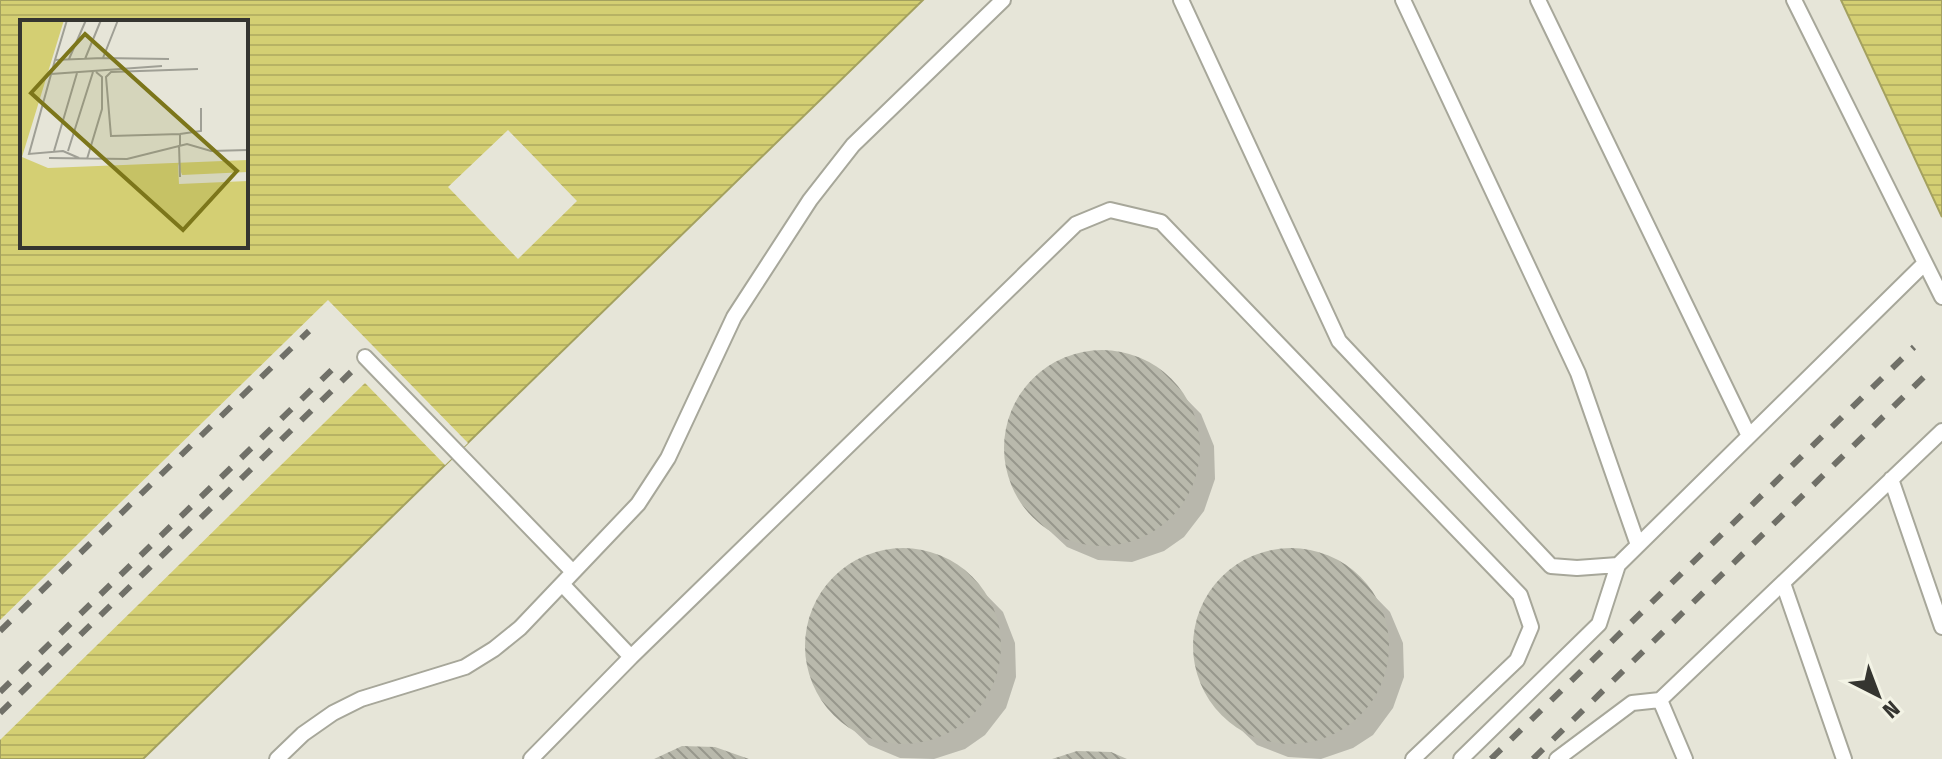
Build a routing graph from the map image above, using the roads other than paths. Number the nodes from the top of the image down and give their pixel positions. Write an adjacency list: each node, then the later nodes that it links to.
1 (1003, 0): 14 (lane)
2 (1181, 0): 13 (lane)
3 (1403, 0): 12 (lane)
4 (1538, 0): 10 (lane)
5 (1794, 0): 6 (lane)
6 (1925, 263): 7 (lane); 10 (lane)
7 (1942, 297)
8 (365, 357): 14 (lane)
9 (1942, 431): 11 (lane)
10 (1749, 436): 12 (lane)
11 (1891, 479): 15 (lane); 17 (lane)
12 (1638, 545): 13 (lane)
13 (1618, 565): 23 (lane)
14 (573, 572): 16 (lane)
15 (1783, 583): 19 (lane); 26 (lane)
16 (562, 584): 18 (lane); 20 (lane)
17 (1942, 627)
18 (631, 657): 21 (lane); 22 (lane)
19 (1660, 700): 24 (lane); 25 (lane)
20 (277, 759)
21 (531, 759)
22 (1413, 759)
23 (1461, 759)
24 (1557, 759)
25 (1685, 759)
26 (1844, 759)

